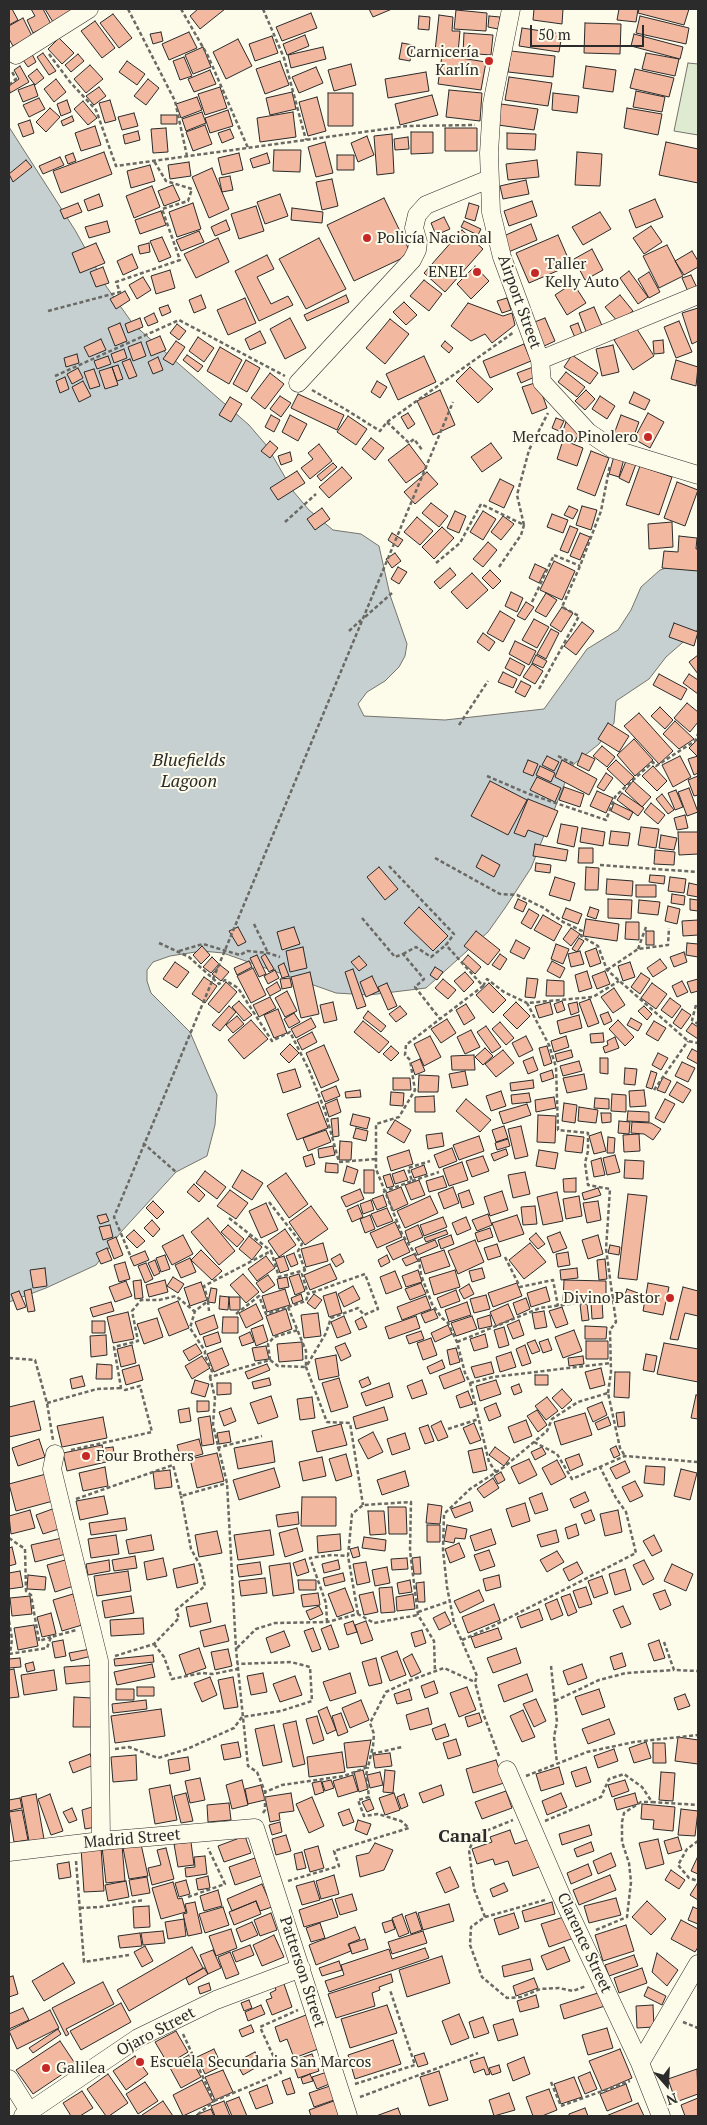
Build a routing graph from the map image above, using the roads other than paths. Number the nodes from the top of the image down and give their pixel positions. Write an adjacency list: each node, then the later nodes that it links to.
1 (89, 9): 3 (street)
2 (511, 9): 4 (street, Airport Street)
3 (16, 55)
4 (490, 179): 6 (street, Airport Street); 7 (street)
5 (698, 295): 6 (street)
6 (540, 360): 8 (street, Airport Street)
7 (298, 383)
8 (698, 475)
9 (55, 1454): 12 (street)
10 (509, 1776): 16 (street, Clarence Street)
11 (255, 1828): 12 (street, Madrid Street); 15 (street, Patterson Street)
12 (101, 1841): 13 (street, Madrid Street)
13 (9, 1852)
14 (698, 1964): 16 (street)
15 (301, 1968): 18 (street, Patterson Street); 19 (street, Ojaro Street)
16 (642, 2069): 20 (street, Clarence Street)
17 (9, 2079): 19 (street)
18 (344, 2103)
19 (26, 2114)
20 (662, 2116)

